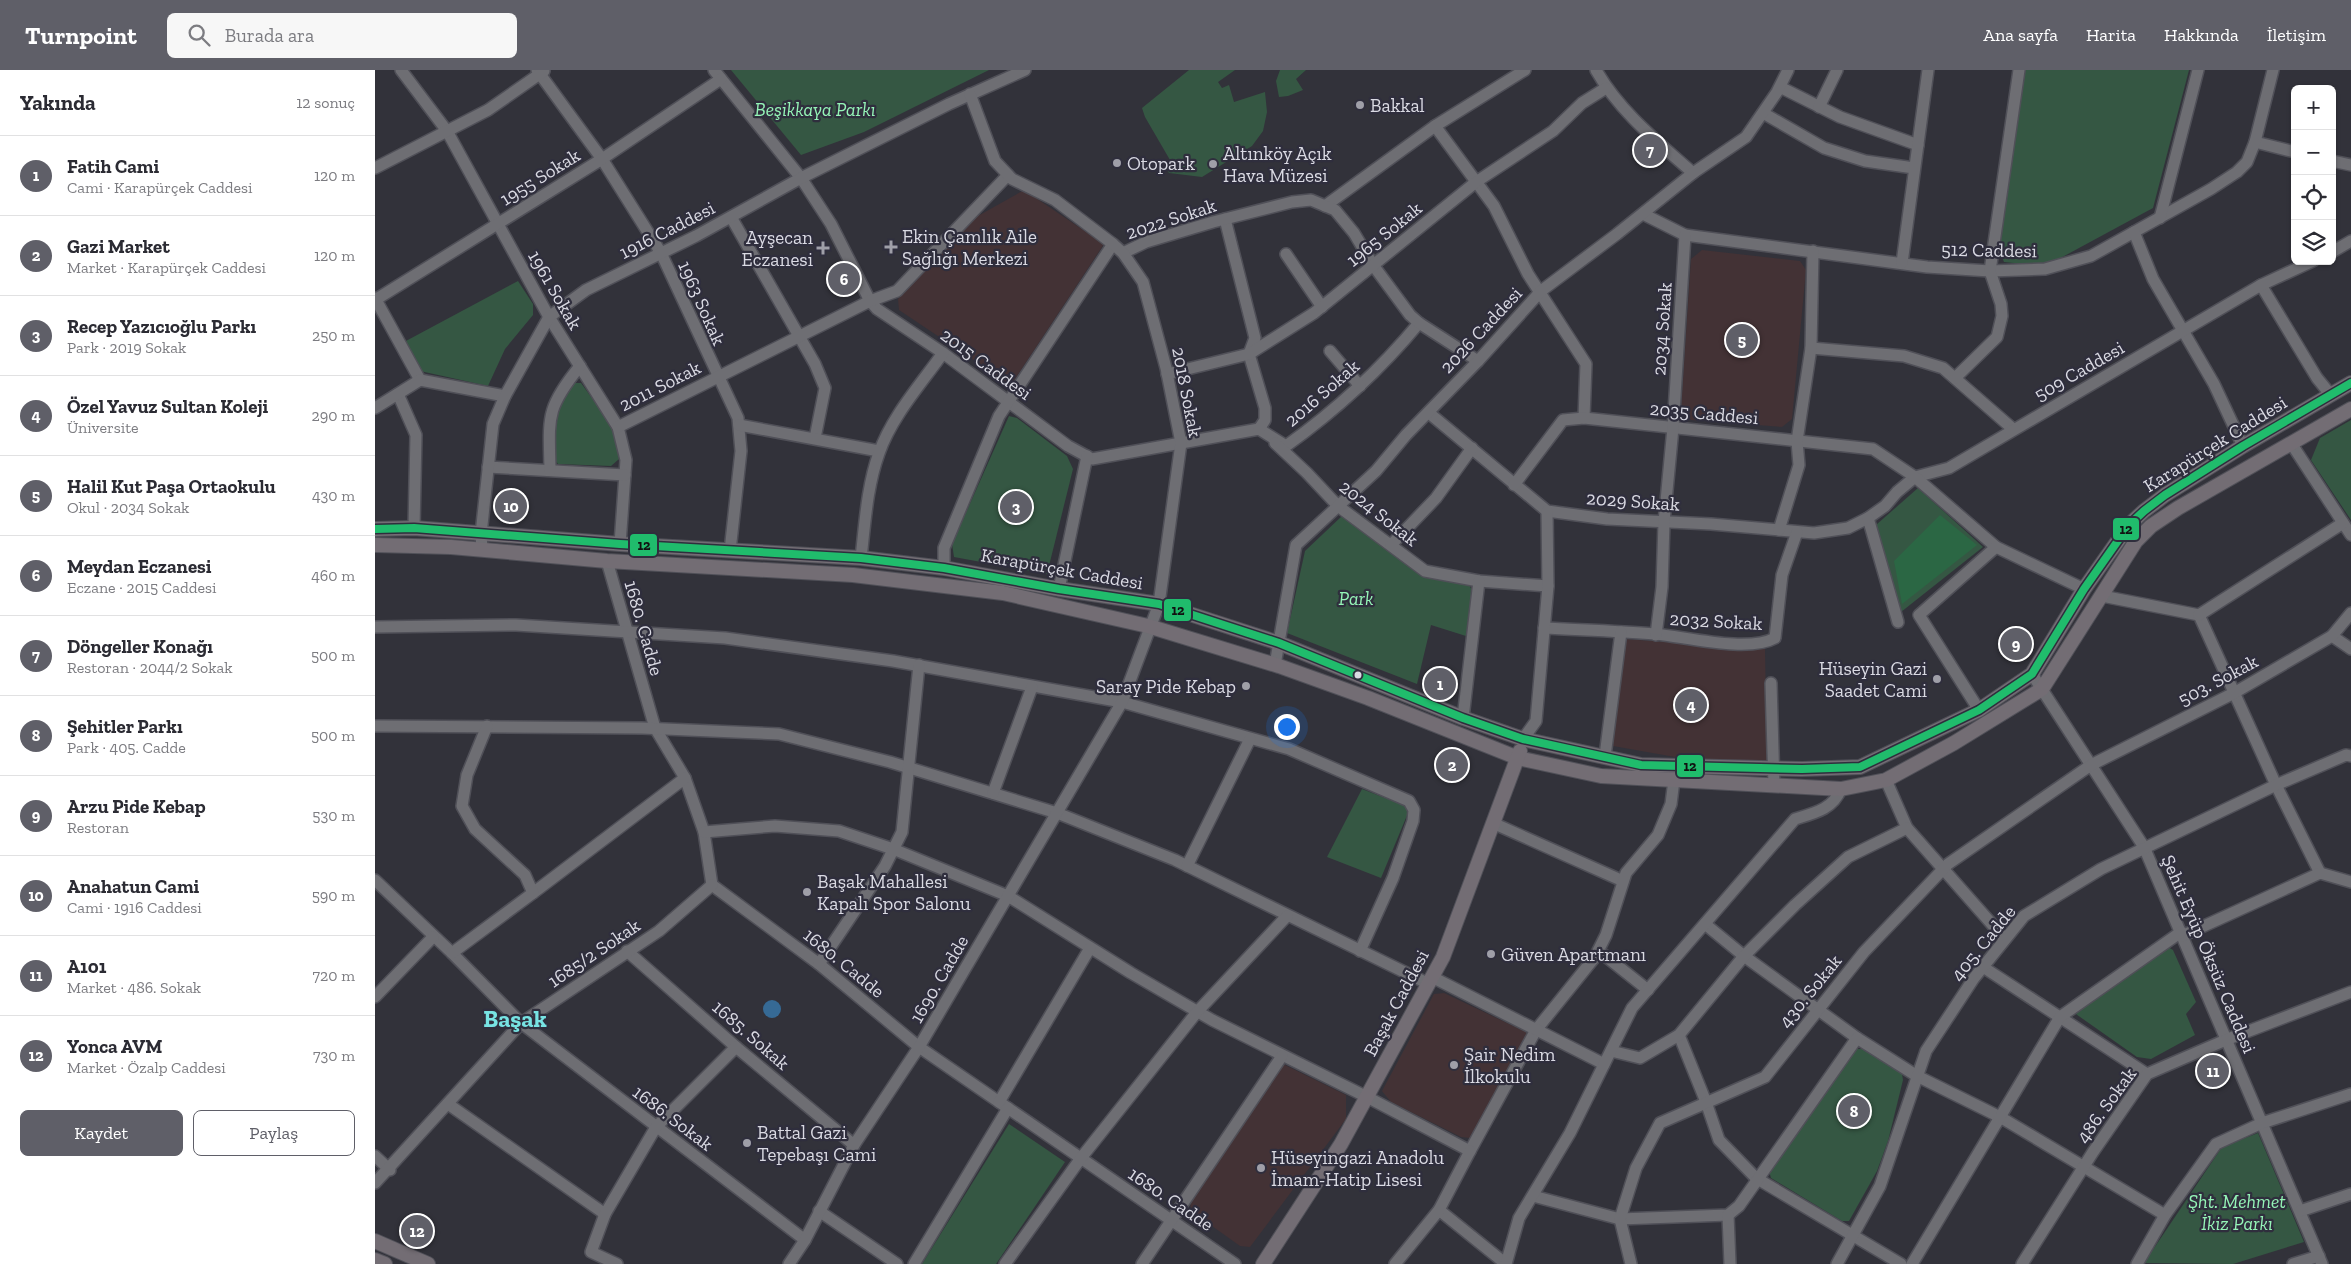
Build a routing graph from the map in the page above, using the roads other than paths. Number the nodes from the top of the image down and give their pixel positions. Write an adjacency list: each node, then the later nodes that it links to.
1 (401, 70): 19 (street, 1961 Sokak)
2 (1025, 70): 15 (street, 1916 Caddesi)
3 (1525, 70): 18 (street)
4 (1596, 70): 14 (street)
5 (1788, 70): 13 (street, 2026 Caddesi)
6 (1837, 70): 16 (street)
7 (1927, 70): 21 (street)
8 (2019, 70): 50 (street)
9 (2198, 70): 35 (street)
10 (2273, 70): 20 (street, 512 Caddesi)
11 (541, 71): 19 (street); 23 (street, 1963 Sokak)
12 (717, 74): 23 (street, 1955 Sokak); 30 (street, 2015 Caddesi)
13 (1780, 87): 16 (street); 17 (street, 2026 Caddesi)
14 (1606, 88): 28 (street); 31 (street, 1965 Sokak)
15 (970, 94): 29 (street, 2022 Sokak); 30 (street, 1916 Caddesi)
16 (1819, 107): 21 (street)
17 (1763, 113): 27 (street); 28 (street, 2026 Caddesi)
18 (1435, 126): 31 (street); 32 (street)
19 (447, 131): 26 (street); 37 (street, 1961 Sokak)
20 (2255, 142): 22 (street); 35 (street, 512 Caddesi)
21 (1918, 146): 27 (street)
22 (2291, 151)
23 (602, 159): 37 (street, 1955 Sokak); 44 (street, 1963 Sokak)
24 (2336, 162): 25 (street)
25 (2351, 166)
26 (375, 168)
27 (1915, 168): 47 (street)
28 (1693, 173): 33 (street, 2026 Caddesi)
29 (1008, 175): 41 (street, 2022 Sokak); 54 (street, 2011 Sokak)
30 (801, 178): 34 (street, 1916 Caddesi); 54 (street, 2015 Caddesi)
31 (1476, 182): 48 (street, 1965 Sokak); 52 (street)
32 (1325, 206): 36 (street, 2022 Sokak); 48 (street, 2022 Sokak)
33 (1643, 214): 39 (street, 512 Caddesi); 52 (street, 2026 Caddesi)
34 (731, 217): 44 (street, 1916 Caddesi); 59 (street)
35 (2160, 218): 38 (street, 512 Caddesi)
36 (1225, 219): 45 (street, 2022 Sokak); 63 (street)
37 (497, 225): 53 (street, 1955 Sokak); 56 (street, 1961 Sokak)
38 (2134, 232): 50 (street, 512 Caddesi); 58 (street)
39 (1685, 235): 43 (street, 512 Caddesi); 82 (street, 2034 Sokak)
40 (2351, 240): 42 (street)
41 (1113, 244): 45 (street, 2022 Sokak); 75 (street)
42 (2336, 249)
43 (1813, 251): 47 (street, 512 Caddesi); 60 (street)
44 (661, 253): 56 (street, 1916 Caddesi); 67 (street, 1963 Sokak)
45 (1123, 253): 66 (street, 2018 Sokak)
46 (1286, 254): 55 (street)
47 (1902, 263): 50 (street, 512 Caddesi)
48 (1373, 265): 55 (street, 1965 Sokak); 57 (street, 2022 Sokak)
49 (2304, 265): 51 (street, 509 Caddesi)
50 (1990, 271): 68 (street)
51 (2261, 285): 58 (street, 509 Caddesi); 73 (street)
52 (1541, 291): 64 (street, 2026 Caddesi); 79 (street)
53 (375, 299): 69 (street)
54 (870, 300): 59 (street, 2011 Sokak); 62 (street, 2015 Caddesi)
55 (1321, 307): 63 (street, 1965 Sokak)
56 (549, 317): 65 (street, 1961 Sokak); 74 (street, 1916 Caddesi)
57 (1419, 323): 64 (street, 2022 Sokak); 71 (street, 2016 Sokak)
58 (2184, 332): 84 (street, 509 Caddesi); 89 (street)
59 (798, 336): 67 (street, 2011 Sokak); 85 (street)
60 (1811, 348): 68 (street); 86 (street)
61 (1329, 351): 71 (street)
62 (943, 353): 75 (street, 2015 Caddesi); 91 (street)
63 (1249, 354): 66 (street, 1965 Sokak); 83 (street)
64 (1478, 362): 78 (street, 2026 Caddesi)
65 (580, 366): 81 (street, 1961 Sokak); 94 (street)
66 (1167, 374): 87 (street, 2018 Sokak)
67 (717, 377): 80 (street, 1963 Sokak); 81 (street, 2011 Sokak)
68 (1955, 378): 84 (street)
69 (420, 380): 72 (street); 74 (street)
70 (2351, 383): 73 (main road, Karapürçek Caddesi)
71 (1360, 386): 83 (street, 2016 Sokak)
72 (399, 394): 76 (street); 103 (street)
73 (2330, 394): 89 (main road, Karapürçek Caddesi)
74 (505, 396): 93 (street, 1916 Caddesi)
75 (1009, 402): 92 (street, 2015 Caddesi); 117 (street)
76 (375, 408)
77 (2351, 409): 88 (main road, Karapürçek Caddesi)
78 (1429, 413): 90 (street); 98 (street, 2026 Caddesi)
79 (1584, 418): 82 (street, 2035 Caddesi); 97 (street, 2035 Caddesi)
80 (739, 425): 85 (street); 114 (street, 1963 Sokak)
81 (618, 427): 95 (street, 1961 Sokak)
82 (1673, 428): 86 (street, 2035 Caddesi); 101 (street, 2034 Sokak)
83 (1259, 429): 87 (street, 2016 Sokak); 98 (street, 2024 Sokak)
84 (2013, 429): 96 (street, 509 Caddesi)
85 (815, 438): 91 (street)
86 (1797, 441): 96 (street, 2035 Caddesi); 105 (street)
87 (1181, 443): 92 (street, 2016 Sokak); 123 (street, 2018 Sokak)
88 (2291, 443): 102 (street); 122 (main road, Karapürçek Caddesi)
89 (2243, 446): 120 (main road, Karapürçek Caddesi)
90 (1471, 448): 97 (street); 111 (street)
91 (879, 451): 115 (street)
92 (1087, 456): 121 (street)
93 (488, 467): 94 (street); 107 (street, 1916 Caddesi)
94 (550, 470): 95 (street)
95 (625, 474): 109 (street, 1961 Sokak)
96 (1915, 477): 100 (street, 509 Caddesi); 112 (street, 2035 Caddesi)
97 (1514, 485): 99 (street)
98 (1338, 506): 111 (street, 2024 Sokak); 134 (street, 2026 Caddesi)
99 (1547, 511): 101 (street, 2029 Sokak); 119 (street)
100 (1868, 518): 106 (street, 2029 Sokak); 126 (street)
101 (1664, 522): 105 (street, 2029 Sokak); 132 (street, 2034 Sokak)
102 (2343, 523): 108 (street); 125 (street)
103 (414, 528): 104 (main road, Karapürçek Caddesi); 107 (main road, Karapürçek Caddesi)
104 (375, 529)
105 (1779, 530): 106 (street, 2029 Sokak)
106 (1797, 532): 132 (street, 2032 Sokak)
107 (481, 534): 109 (main road, Karapürçek Caddesi); 113 (street, 1916 Caddesi)
108 (2351, 535)
109 (620, 544): 114 (main road, Karapürçek Caddesi)
110 (375, 545): 113 (main road, Karapürçek Caddesi)
111 (1391, 545): 118 (street, 2024 Sokak)
112 (1996, 547): 120 (street, 2035 Caddesi); 144 (street)
113 (482, 550): 116 (main road, Karapürçek Caddesi)
114 (730, 551): 115 (main road, Karapürçek Caddesi)
115 (861, 558): 117 (main road, Karapürçek Caddesi)
116 (607, 561): 127 (main road, Karapürçek Caddesi); 131 (street, 1680. Cadde)
117 (944, 568): 121 (main road, Karapürçek Caddesi)
118 (1479, 581): 119 (street, 2024 Sokak); 145 (street)
119 (1548, 586): 129 (street)
120 (2083, 588): 138 (main road, Karapürçek Caddesi)
121 (1059, 589): 123 (main road, Karapürçek Caddesi)
122 (2102, 596): 125 (street); 141 (main road, Karapürçek Caddesi)
123 (1159, 604): 127 (street, 2018 Sokak); 134 (main road, Karapürçek Caddesi)
124 (2351, 613): 133 (street, 503. Sokak)
125 (2199, 616): 142 (street)
126 (1898, 622)
127 (1149, 626): 137 (main road, Karapürçek Caddesi); 143 (street, 1690. Cadde)
128 (375, 627): 131 (street)
129 (1544, 628): 130 (street, 2032 Sokak); 150 (street)
130 (1621, 632): 132 (street, 2032 Sokak); 151 (street)
131 (628, 633): 136 (street); 148 (street, 1680. Cadde)
132 (1656, 635)
133 (2332, 636): 135 (street); 142 (street, 503. Sokak)
134 (1279, 643): 137 (street, 2026 Caddesi); 145 (main road, Karapürçek Caddesi)
135 (2351, 649)
136 (919, 665): 140 (street); 155 (street)
137 (1275, 665): 153 (main road, Karapürçek Caddesi)
138 (2032, 674): 141 (street, Şehit Eyüp Öksüz Caddesi); 144 (main road, Karapürçek Caddesi)
139 (1771, 684): 156 (street)
140 (1032, 687): 143 (street); 163 (street)
141 (2042, 689): 154 (street, Şehit Eyüp Öksüz Caddesi); 159 (main road, Karapürçek Caddesi)
142 (2234, 693): 154 (street, 503. Sokak); 160 (street)
143 (1122, 702): 149 (street); 164 (street, 1690. Cadde)
144 (1979, 710): 156 (main road, Karapürçek Caddesi)
145 (1463, 718): 150 (main road, Karapürçek Caddesi)
146 (375, 726): 147 (street)
147 (487, 726): 148 (street); 177 (street)
148 (655, 728): 155 (street); 157 (street, 1680. Cadde)
149 (1250, 739): 170 (street); 186 (street)
150 (1523, 740): 151 (main road, Karapürçek Caddesi); 153 (main road, Başak Caddesi)
151 (1605, 756): 156 (main road, Karapürçek Caddesi)
152 (2351, 756): 160 (street, 405. Cadde)
153 (1518, 758): 158 (main road, Karapürçek Caddesi); 165 (main road, Başak Caddesi)
154 (2091, 765): 168 (street, Şehit Eyüp Öksüz Caddesi); 171 (street, 430. Sokak)
155 (909, 767): 163 (street); 169 (street)
156 (1773, 768): 161 (street)
157 (685, 778): 167 (street, 1680. Cadde); 177 (street)
158 (1674, 780): 161 (main road, Karapürçek Caddesi); 174 (street)
159 (1885, 780): 162 (main road, Karapürçek Caddesi); 166 (street)
160 (2276, 785): 168 (street, 405. Cadde); 172 (street)
161 (1774, 786): 162 (main road, Karapürçek Caddesi)
162 (1841, 788): 180 (street)
163 (993, 793): 164 (street)
164 (1057, 813): 170 (street); 178 (street, 1690. Cadde)
165 (1495, 824): 174 (street); 192 (main road, Başak Caddesi)
166 (1907, 828): 171 (street); 189 (street)
167 (704, 832): 169 (street); 176 (street, 1680. Cadde)
168 (2145, 847): 181 (street, Şehit Eyüp Öksüz Caddesi); 183 (street, 405. Cadde)
169 (893, 849): 178 (street); 190 (street)
170 (1187, 866): 179 (street)
171 (1943, 869): 183 (street); 196 (street, 430. Sokak)
172 (2320, 873): 175 (street); 181 (street)
173 (375, 880): 182 (street, 1686. Sokak)
174 (1623, 881): 187 (street)
175 (2351, 882)
176 (712, 885): 185 (street, 1685/2 Sokak); 190 (street, 1680. Cadde)
177 (533, 893): 188 (street)
178 (1008, 896): 184 (street); 205 (street, 1690. Cadde)
179 (1287, 916): 186 (street); 197 (street)
180 (1705, 924): 189 (street); 193 (street)
181 (2181, 934): 198 (street); 203 (street, Şehit Eyüp Öksüz Caddesi)
182 (433, 937): 188 (street, 1686. Sokak); 195 (street)
183 (2005, 939): 191 (street, 405. Cadde)
184 (1090, 948): 197 (street); 215 (street)
185 (627, 951): 199 (street, 1685/2 Sokak); 204 (street, 1685. Sokak)
186 (1360, 951): 192 (street)
187 (1599, 951): 193 (street); 200 (street)
188 (452, 953): 199 (street, 1686. Sokak)
189 (1744, 956): 196 (street); 201 (street)
190 (819, 964): 205 (street, 1680. Cadde)
191 (1983, 967): 198 (street); 210 (street, 405. Cadde)
192 (1430, 980): 200 (street); 212 (main road, Başak Caddesi)
193 (1648, 990): 206 (street)
194 (2351, 992): 203 (street, 486. Sokak)
195 (375, 997)
196 (1818, 1010): 202 (street); 213 (street, 430. Sokak)
197 (1197, 1012): 207 (street); 222 (street)
198 (2060, 1017): 209 (street); 216 (street)
199 (521, 1023): 214 (street, 1685/2 Sokak); 218 (street, 1686. Sokak)
200 (1536, 1030): 208 (street); 220 (street)
201 (1679, 1035): 206 (street); 213 (street)
202 (1857, 1038): 210 (street); 225 (street)
203 (2228, 1039): 209 (street, 486. Sokak); 217 (street, Şehit Eyüp Öksüz Caddesi)
204 (736, 1046): 218 (street); 219 (street, 1685. Sokak)
205 (919, 1047): 215 (street, 1680. Cadde); 219 (street, 1690. Cadde)
206 (1611, 1051): 208 (street)
207 (1282, 1056): 212 (street); 236 (street)
208 (1605, 1064): 228 (street)
209 (2147, 1074): 223 (street, 486. Sokak)
210 (1917, 1076): 216 (street); 237 (street, 405. Cadde)
211 (2351, 1094): 217 (street)
212 (1367, 1097): 220 (street); 242 (main road, Başak Caddesi)
213 (1706, 1102): 225 (street); 235 (street, 430. Sokak)
214 (448, 1104): 224 (street, 1685/2 Sokak); 232 (street)
215 (1003, 1105): 222 (street, 1680. Cadde); 249 (street)
216 (2000, 1117): 223 (street); 259 (street)
217 (2262, 1123): 231 (street, Şehit Eyüp Öksüz Caddesi); 234 (street)
218 (655, 1128): 232 (street); 238 (street, 1686. Sokak)
219 (854, 1145): 230 (street, 1690. Cadde)
220 (1470, 1151): 229 (street)
221 (375, 1156): 224 (street)
222 (1081, 1158): 236 (street, 1680. Cadde); 250 (street)
223 (2084, 1166): 234 (street); 243 (street, 486. Sokak)
224 (390, 1170): 226 (street, 1685/2 Sokak)
225 (1756, 1178): 233 (street); 237 (street)
226 (375, 1183)
227 (2351, 1194): 231 (street)
228 (1533, 1196): 235 (street); 254 (street)
229 (1439, 1210): 253 (street); 254 (street)
230 (819, 1211): 238 (street, 1690. Cadde); 248 (street)
231 (2300, 1211): 241 (street, Şehit Eyüp Öksüz Caddesi)
232 (605, 1214): 246 (street)
233 (1728, 1215): 235 (street); 256 (street)
234 (2165, 1215): 260 (street)
235 (1620, 1219): 255 (street)
236 (1171, 1220): 251 (street); 252 (street, 1680. Cadde)
237 (1852, 1236): 257 (street, 405. Cadde); 258 (street)
238 (805, 1240): 247 (street, 1690. Cadde)
239 (375, 1241): 245 (main road)
240 (375, 1260): 244 (main road)
241 (2321, 1260): 261 (street)
242 (1267, 1263)
243 (2025, 1263)
244 (385, 1264)
245 (428, 1264)
246 (617, 1264)
247 (789, 1264)
248 (897, 1264)
249 (914, 1264)
250 (1005, 1264)
251 (1142, 1264)
252 (1235, 1264)
253 (1395, 1264)
254 (1506, 1264)
255 (1631, 1264)
256 (1730, 1264)
257 (1837, 1264)
258 (1901, 1264)
259 (1912, 1264)
260 (2137, 1264)
261 (2293, 1264)

